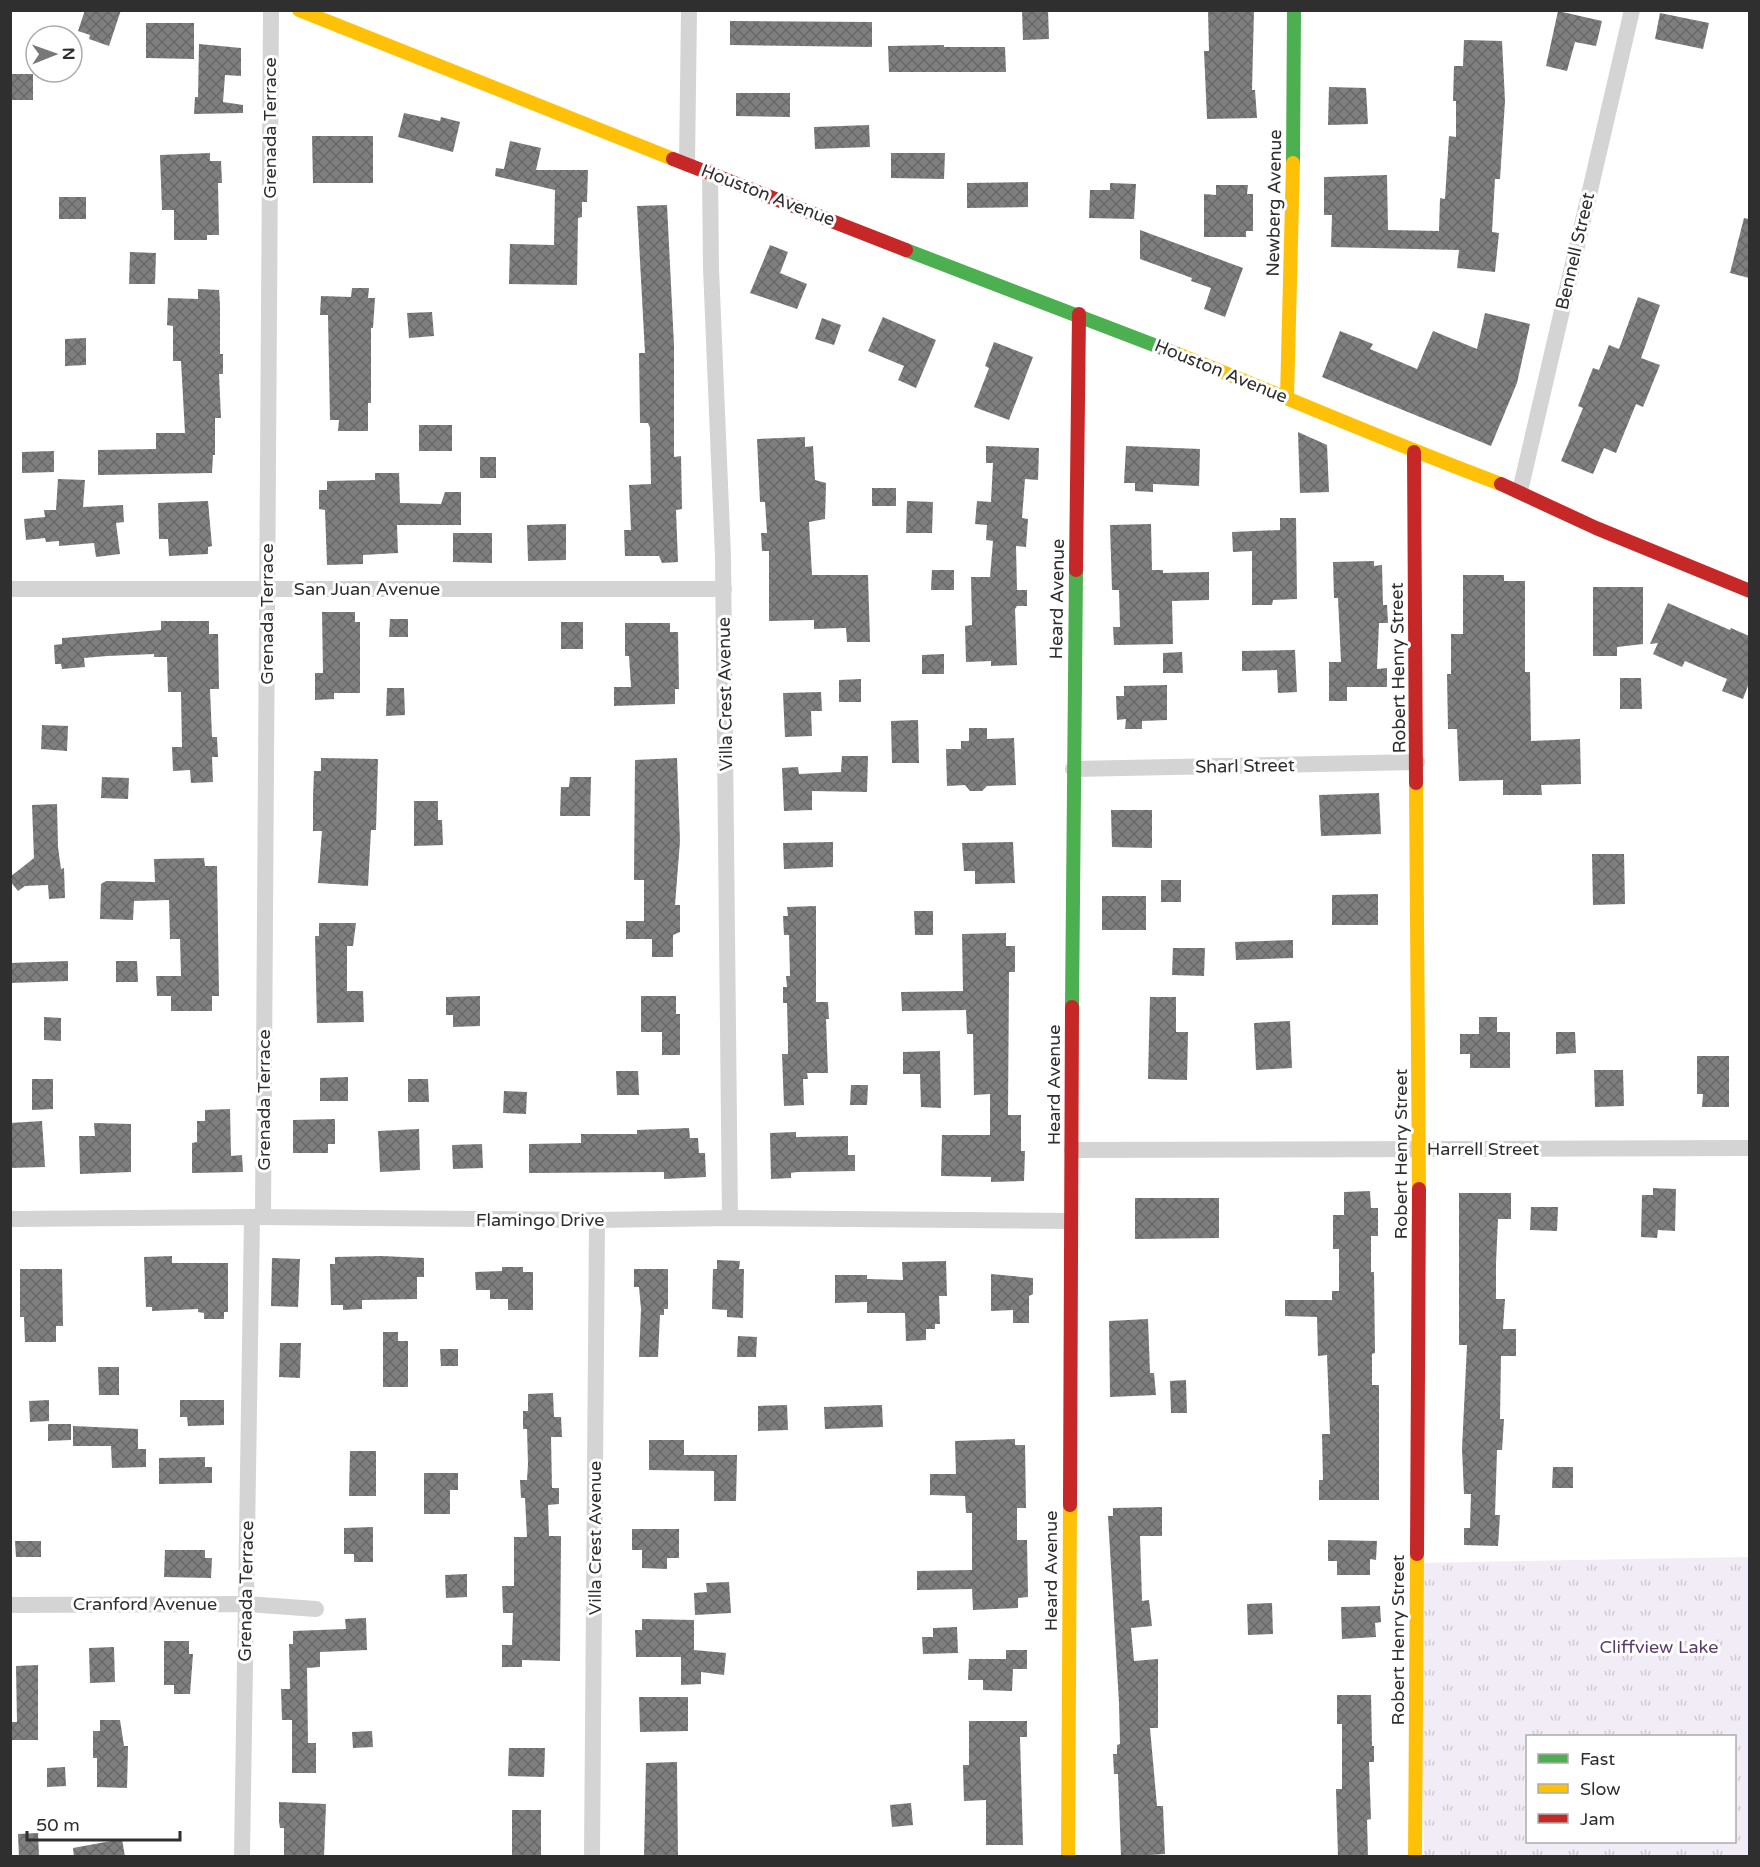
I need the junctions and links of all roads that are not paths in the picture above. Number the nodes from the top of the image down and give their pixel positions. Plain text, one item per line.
1 (271, 10) edge
2 (299, 10) edge
3 (689, 10) edge
4 (1294, 10) edge
5 (1632, 10) edge
6 (687, 164) junction
7 (710, 172) junction
8 (1079, 314) junction
9 (1287, 397) junction
10 (1414, 452) junction
11 (1520, 491) junction
12 (266, 589) junction
13 (724, 589) junction
14 (10, 590) edge
15 (1749, 591) edge
16 (1417, 762) junction
17 (1072, 769) junction
18 (1749, 1148) edge
19 (1072, 1150) junction
20 (1419, 1150) junction
21 (258, 1217) junction
22 (730, 1218) junction
23 (10, 1219) edge
24 (597, 1220) junction
25 (1070, 1221) junction
26 (246, 1604) junction
27 (10, 1605) edge
28 (316, 1610) dead end
29 (242, 1857) edge
30 (592, 1857) edge
31 (1068, 1857) edge
32 (1415, 1857) edge

1 - 12 street, Grenada Terrace
2 - 6 street, Houston Avenue
3 - 6 street, Houston Avenue
4 - 9 street, Newberg Avenue
5 - 11 street, Bennell Street
6 - 7 street, Houston Avenue
7 - 8 street, Houston Avenue
7 - 13 street, Villa Crest Avenue
8 - 9 street, Houston Avenue
8 - 17 street, Heard Avenue
9 - 10 street, Houston Avenue
10 - 11 street, Houston Avenue
10 - 16 street, Robert Henry Street
11 - 15 street, Houston Avenue
12 - 13 street, San Juan Avenue
12 - 14 street, San Juan Avenue
12 - 21 street, Grenada Terrace
13 - 22 street, Villa Crest Avenue
16 - 17 street, Sharl Street
16 - 20 street, Robert Henry Street
17 - 19 street, Heard Avenue
18 - 20 street, Harrell Street
19 - 20 street, Harrell Street
19 - 25 street, Heard Avenue
20 - 32 street, Robert Henry Street
21 - 23 street, Flamingo Drive
21 - 24 street, Flamingo Drive
21 - 26 street, Grenada Terrace
22 - 24 street, Flamingo Drive
22 - 25 street, Flamingo Drive
24 - 30 street, Villa Crest Avenue
25 - 31 street, Heard Avenue
26 - 27 street, Cranford Avenue
26 - 28 street, Cranford Avenue
26 - 29 street, Grenada Terrace

